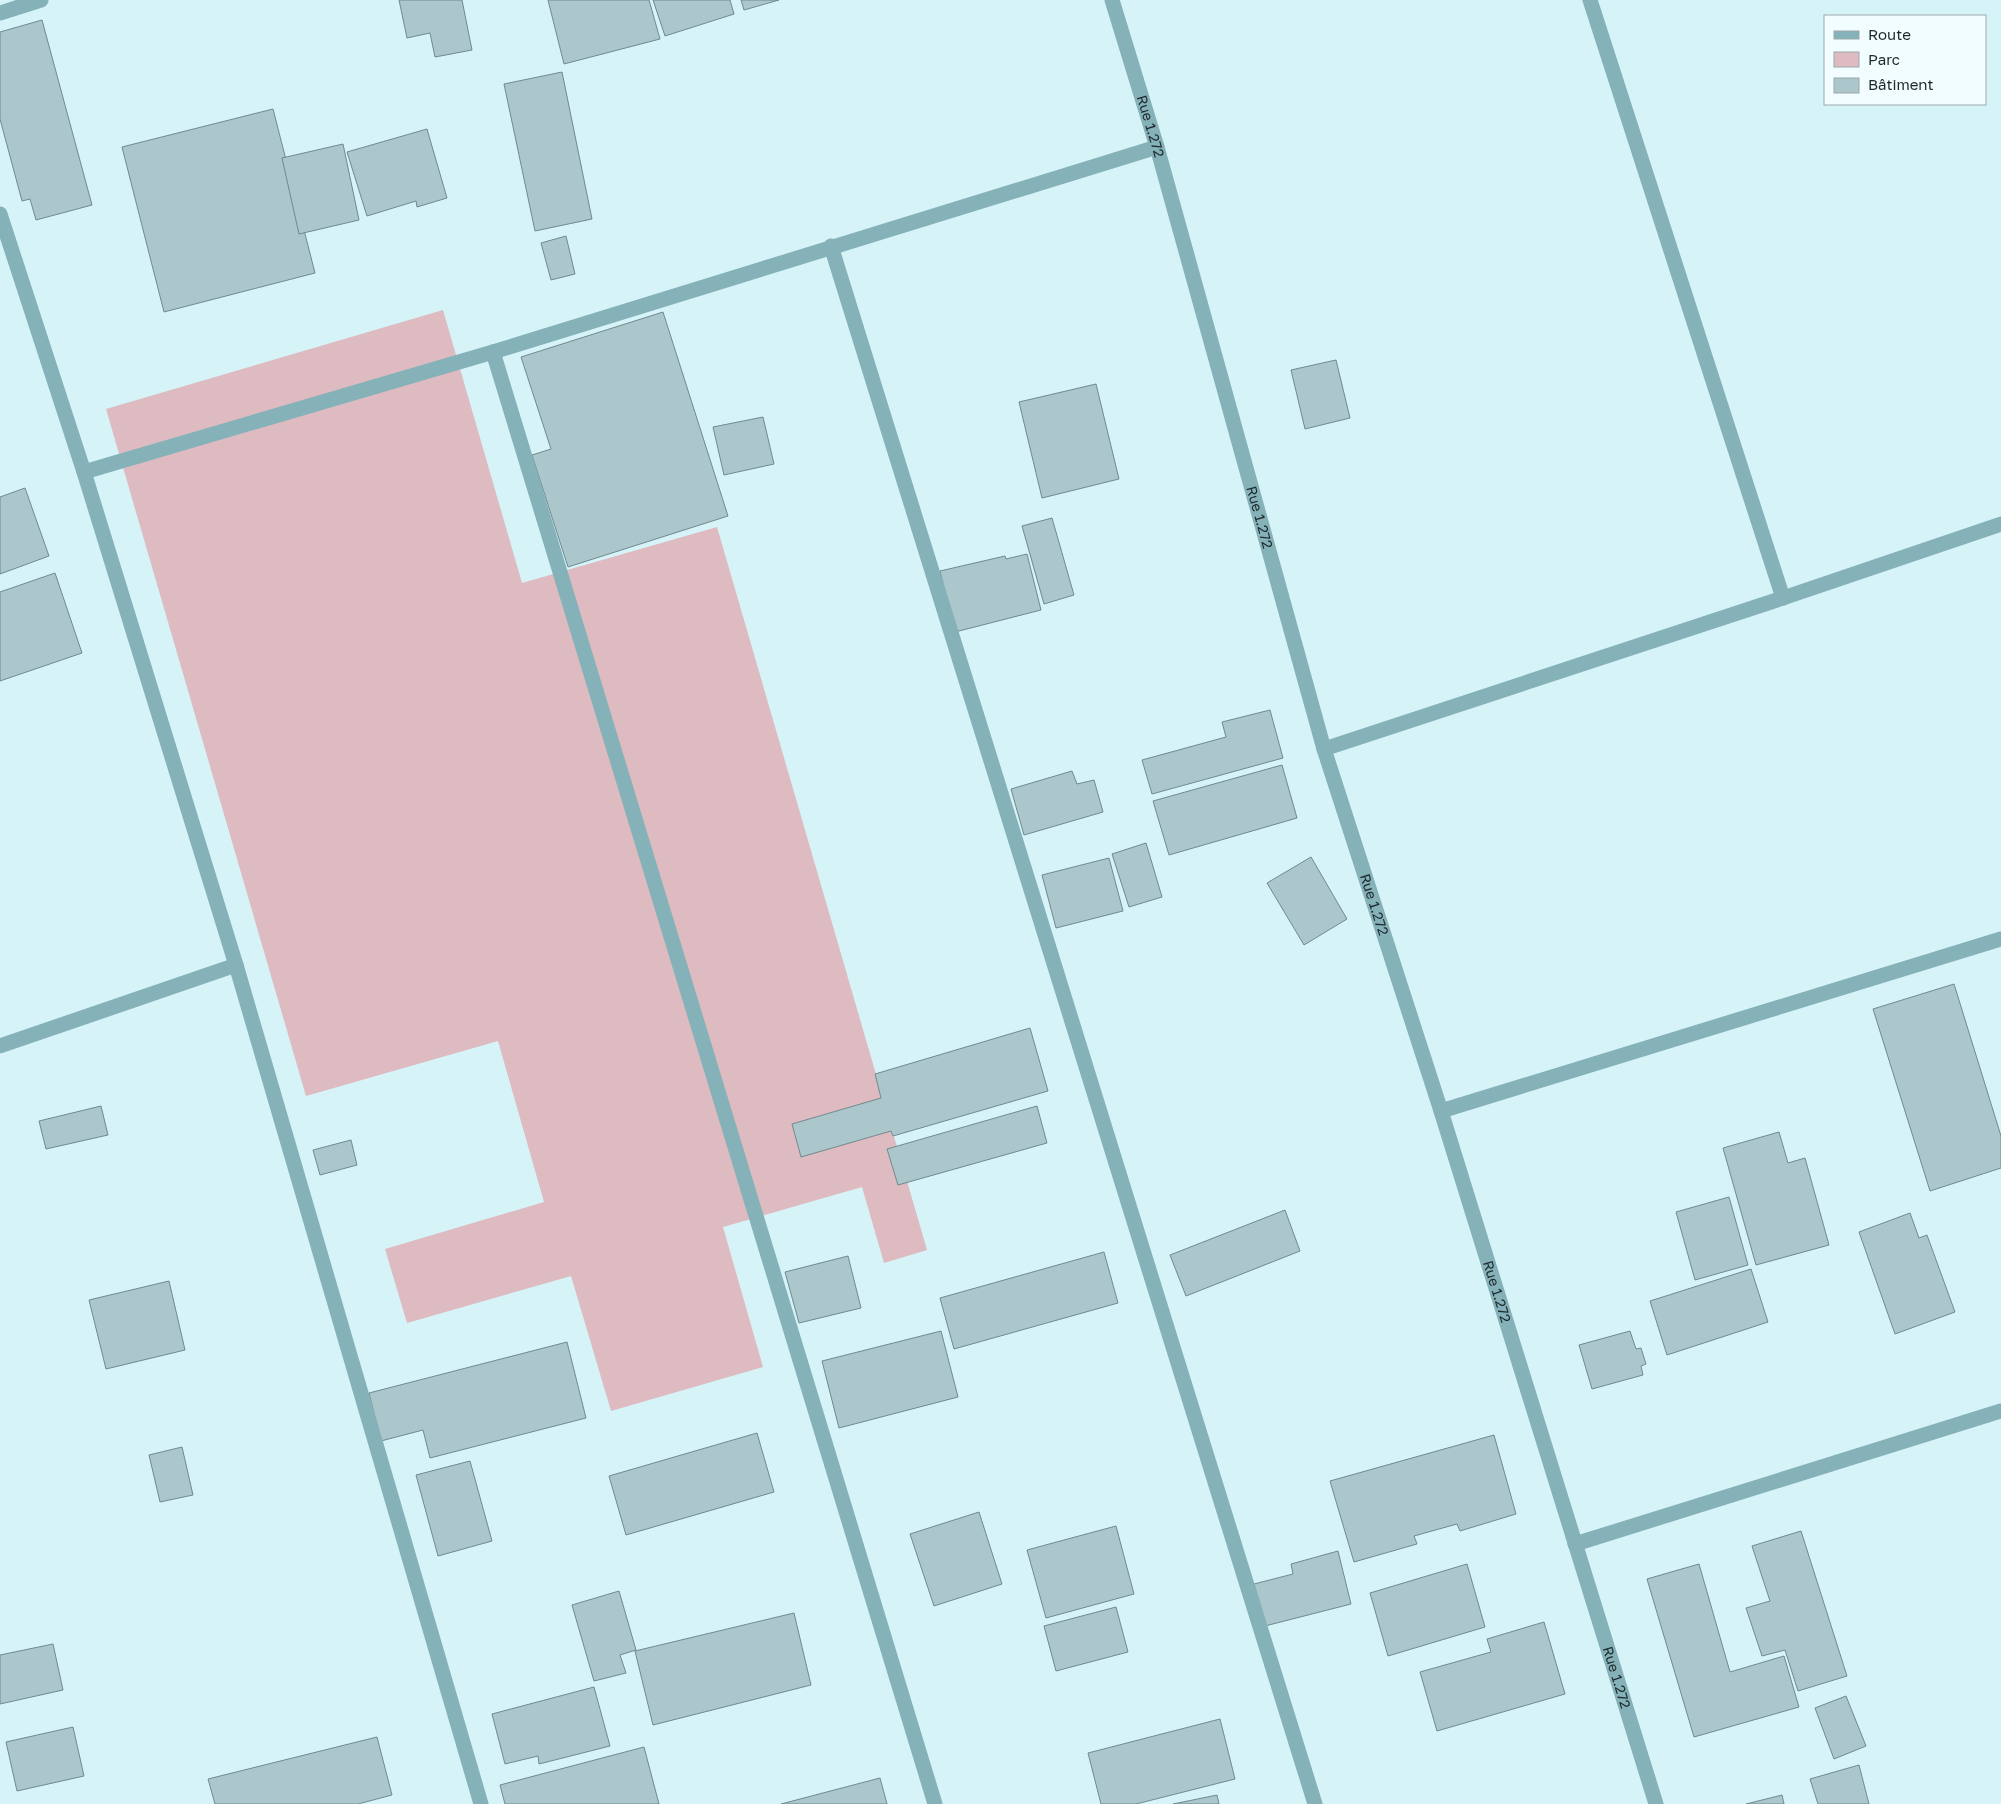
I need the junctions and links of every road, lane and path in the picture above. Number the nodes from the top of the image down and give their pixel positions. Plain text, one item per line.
1 (41, 0) edge
2 (1112, 0) edge
3 (1590, 0) edge
4 (0, 13) edge
5 (1157, 147) junction
6 (0, 214) edge
7 (831, 246) junction
8 (493, 352) junction
9 (84, 472) junction
10 (2001, 524) edge
11 (1783, 598) junction
12 (1324, 749) junction
13 (2001, 939) edge
14 (236, 966) junction
15 (0, 1046) edge
16 (1441, 1111) junction
17 (2001, 1411) edge
18 (1575, 1544) junction
19 (480, 1804) edge
20 (934, 1804) edge
21 (1315, 1804) edge
22 (1656, 1804) edge

1 - 4 street
2 - 5 street, Rue 1.272
3 - 11 street
5 - 7 street
5 - 12 street, Rue 1.272
6 - 9 street
7 - 8 street
7 - 21 street
8 - 9 street
8 - 20 street
9 - 14 street
10 - 11 street
11 - 12 street
12 - 16 street, Rue 1.272
13 - 16 street
14 - 15 street
14 - 19 street
16 - 18 street, Rue 1.272
17 - 18 street
18 - 22 street, Rue 1.272

